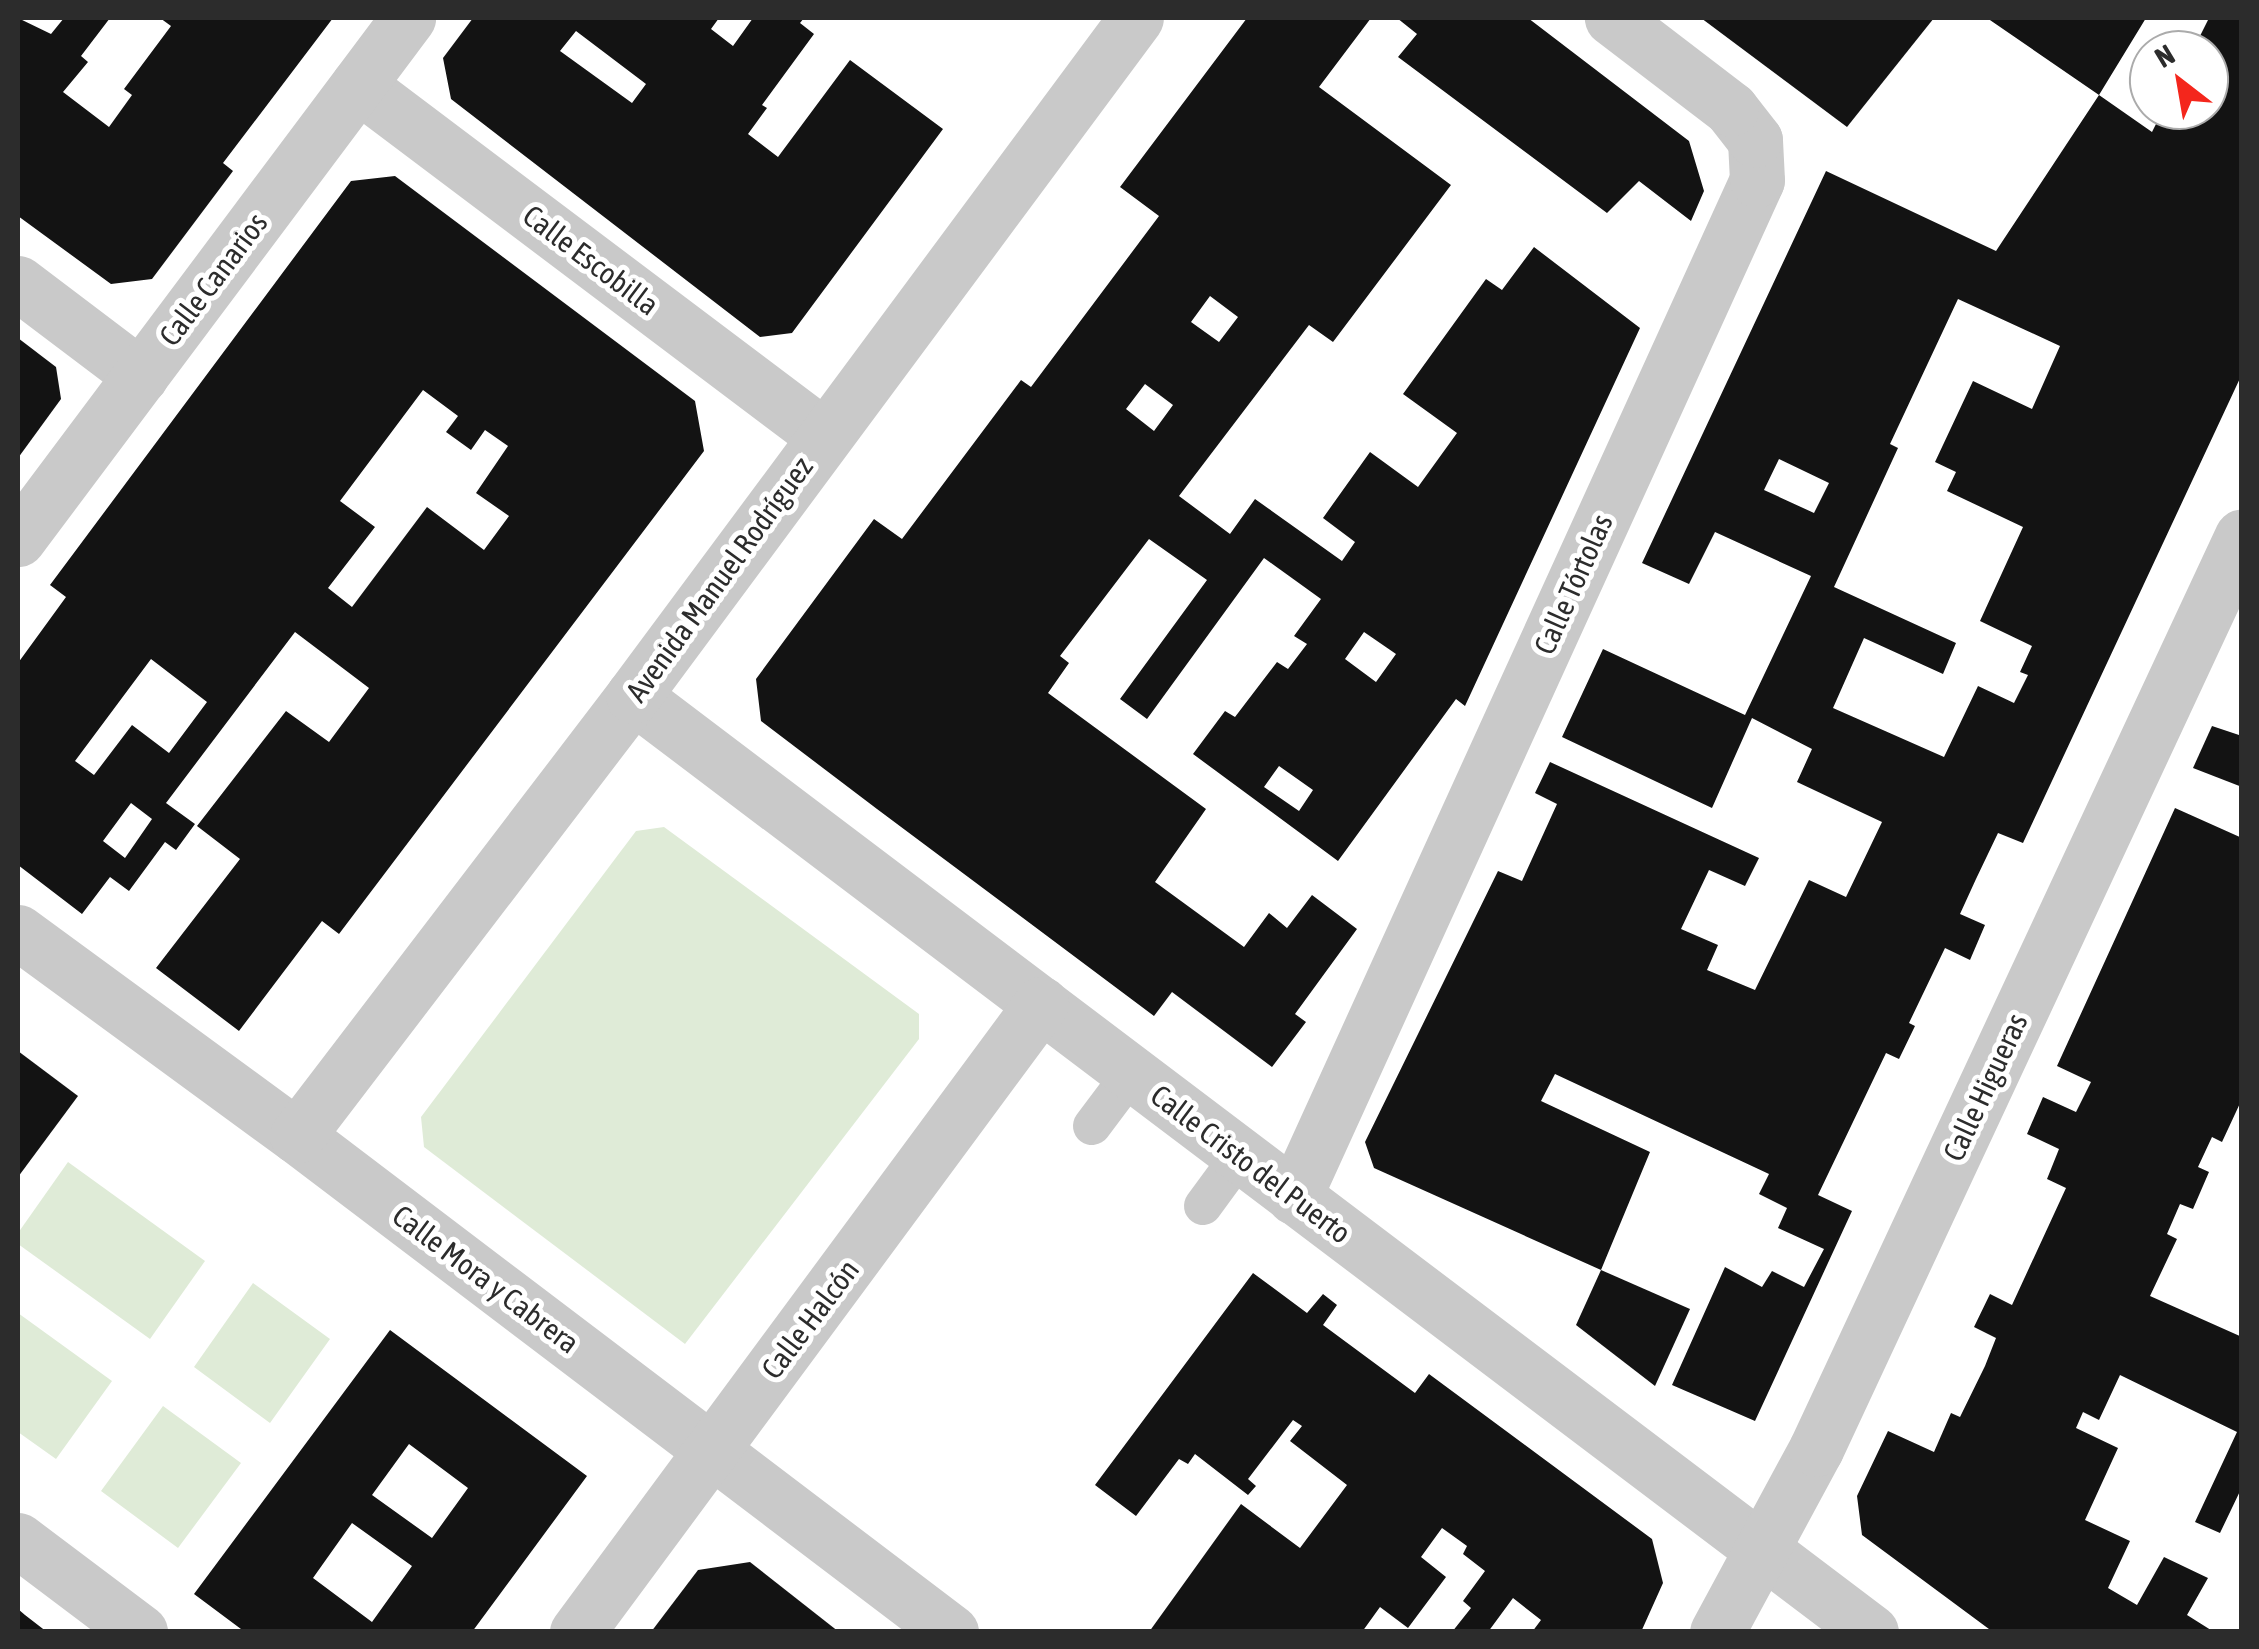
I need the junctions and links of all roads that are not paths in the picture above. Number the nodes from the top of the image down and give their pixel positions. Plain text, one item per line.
1 (408, 18) edge
2 (1136, 18) edge
3 (1612, 18) edge
4 (358, 85) junction
5 (18, 283) edge
6 (141, 376) junction
7 (824, 436) junction
8 (2242, 536) edge
9 (18, 539) edge
10 (632, 696) junction
11 (18, 932) edge
12 (1040, 1004) junction
13 (1131, 1074) junction
14 (1092, 1126) dead end
15 (297, 1136) junction
16 (1241, 1154) junction
17 (1294, 1197) junction
18 (1202, 1206) dead end
19 (713, 1449) junction
20 (18, 1540) edge
21 (1762, 1549) junction
22 (140, 1632) edge
23 (577, 1632) edge
24 (950, 1632) edge
25 (1717, 1632) edge
26 (1871, 1632) edge

1 - 4 street, Calle Canarios
2 - 7 street, Avenida Manuel Rodríguez
3 - 17 street, Calle Tórtolas
4 - 6 street, Calle Canarios
4 - 7 street, Calle Escobilla
5 - 6 street
6 - 9 street, Calle Canarios
7 - 10 street, Avenida Manuel Rodríguez
8 - 21 street, Calle Higueras
10 - 12 street, Calle Cristo del Puerto
10 - 15 street, Avenida Manuel Rodríguez
11 - 15 street, Calle Mora y Cabrera
12 - 13 street, Calle Cristo del Puerto
12 - 19 street, Calle Halcón
13 - 14 lane
13 - 16 street, Calle Cristo del Puerto
15 - 19 street, Calle Mora y Cabrera
16 - 17 street, Calle Cristo del Puerto
16 - 18 lane
17 - 21 street, Calle Cristo del Puerto
19 - 23 street, Calle Halcón
19 - 24 street, Calle Mora y Cabrera
20 - 22 street
21 - 25 street, Calle Higueras
21 - 26 street, Calle Cristo del Puerto

